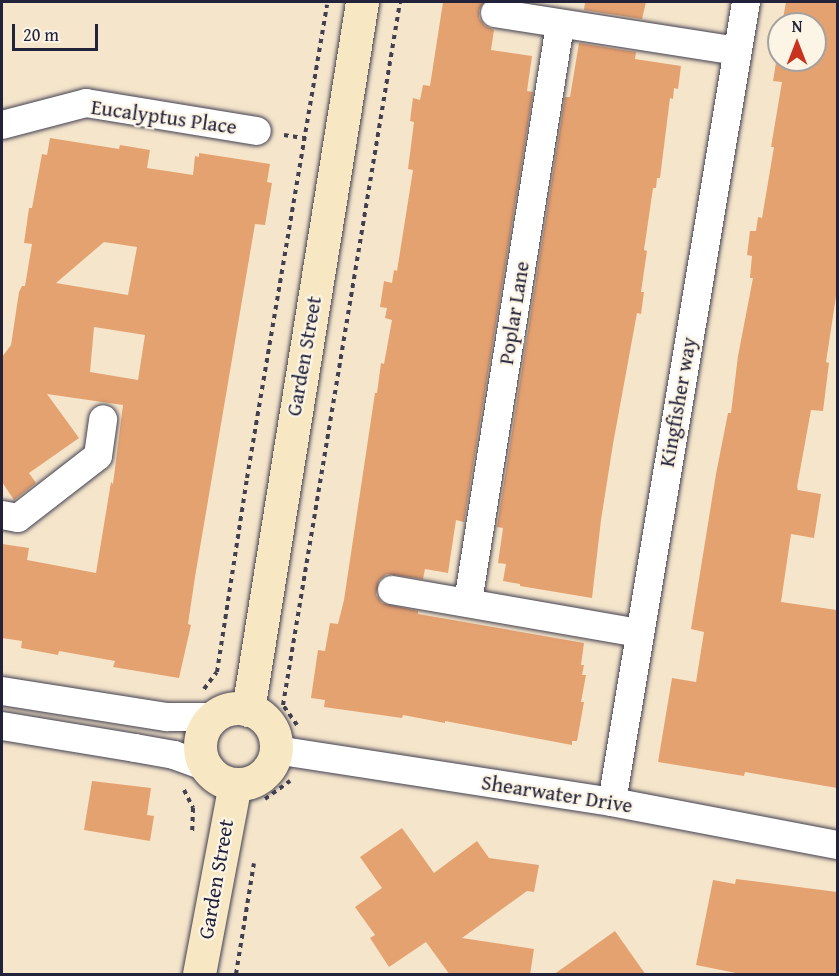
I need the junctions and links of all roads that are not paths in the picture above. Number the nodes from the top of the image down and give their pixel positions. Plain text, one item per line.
1 (362, 2) edge
2 (746, 2) edge
3 (495, 13) dead end
4 (560, 25) junction
5 (737, 51) junction
6 (2, 125) edge
7 (256, 131) dead end
8 (103, 419) dead end
9 (2, 515) edge
10 (392, 590) dead end
11 (468, 602) junction
12 (639, 633) junction
13 (2, 691) edge
14 (208, 704) junction
15 (248, 710) junction
16 (2, 726) edge
17 (276, 750) junction
18 (206, 765) junction
19 (235, 784) junction
20 (612, 802) junction
21 (837, 845) edge
22 (199, 975) edge

1 - 15 street, Garden Street
2 - 5 street, Kingfisher way
3 - 4 street
4 - 5 street
4 - 11 street, Poplar Lane
5 - 12 street, Kingfisher way
6 - 7 street, Eucalyptus Place
8 - 9 street
10 - 11 street
11 - 12 street
12 - 20 street, Kingfisher way
13 - 14 street
14 - 15 street
14 - 18 street
15 - 17 street
16 - 18 street
17 - 19 street
17 - 20 street, Shearwater Drive
18 - 19 street
19 - 22 street, Garden Street
20 - 21 street, Shearwater Drive

